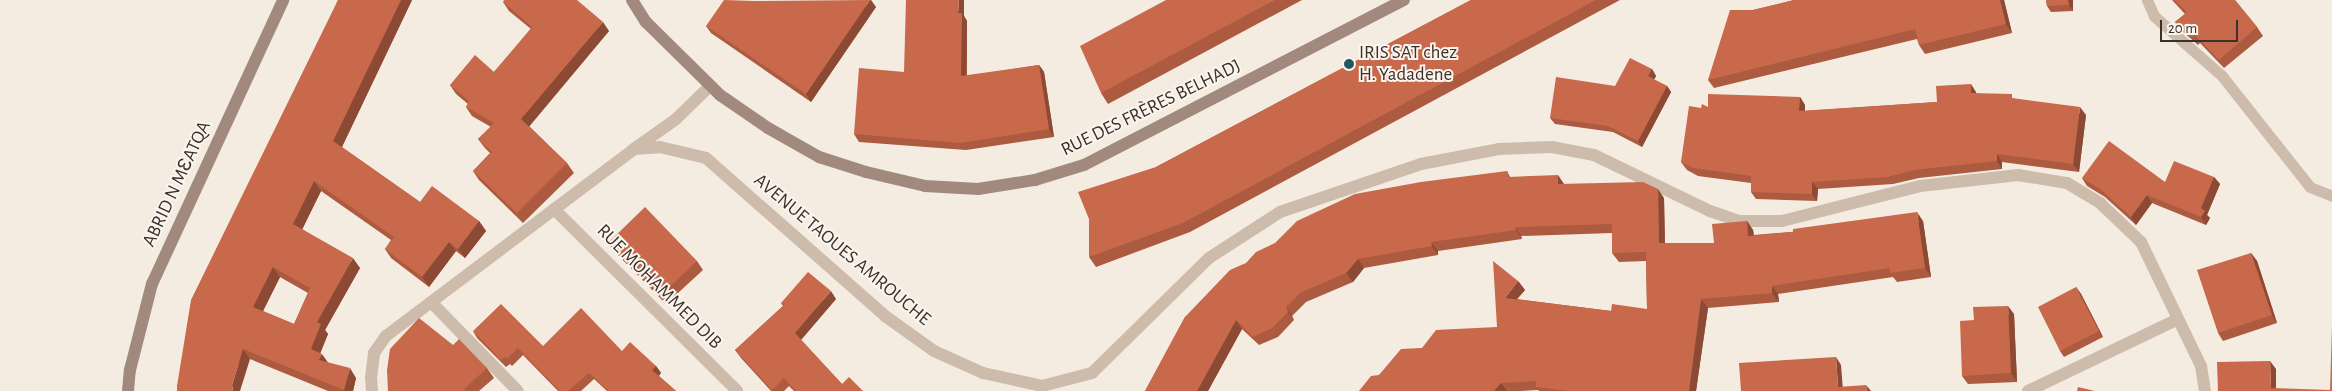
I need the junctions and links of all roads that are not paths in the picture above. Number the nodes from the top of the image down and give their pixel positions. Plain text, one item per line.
1 (283, 0) edge
2 (632, 0) edge
3 (1404, 0) edge
4 (2148, 0) edge
5 (710, 86) junction
6 (634, 149) junction
7 (2332, 196) edge
8 (554, 209) junction
9 (431, 302) junction
10 (2178, 319) junction
11 (128, 391) edge
12 (372, 391) edge
13 (518, 391) edge
14 (737, 391) edge
15 (2028, 391) edge
16 (2204, 391) edge

1 - 11 main road, ABRID N MƐATQA
2 - 5 main road, RUE DES FRÈRES BELHADJ
3 - 5 main road, RUE DES FRÈRES BELHADJ
4 - 7 lane
5 - 6 street
6 - 8 street
6 - 10 street, AVENUE TAOUES AMROUCHE
8 - 9 street
8 - 14 street, RUE MOHAMMED DIB
9 - 12 street
9 - 13 street
10 - 15 street
10 - 16 street, AVENUE TAOUES AMROUCHE

